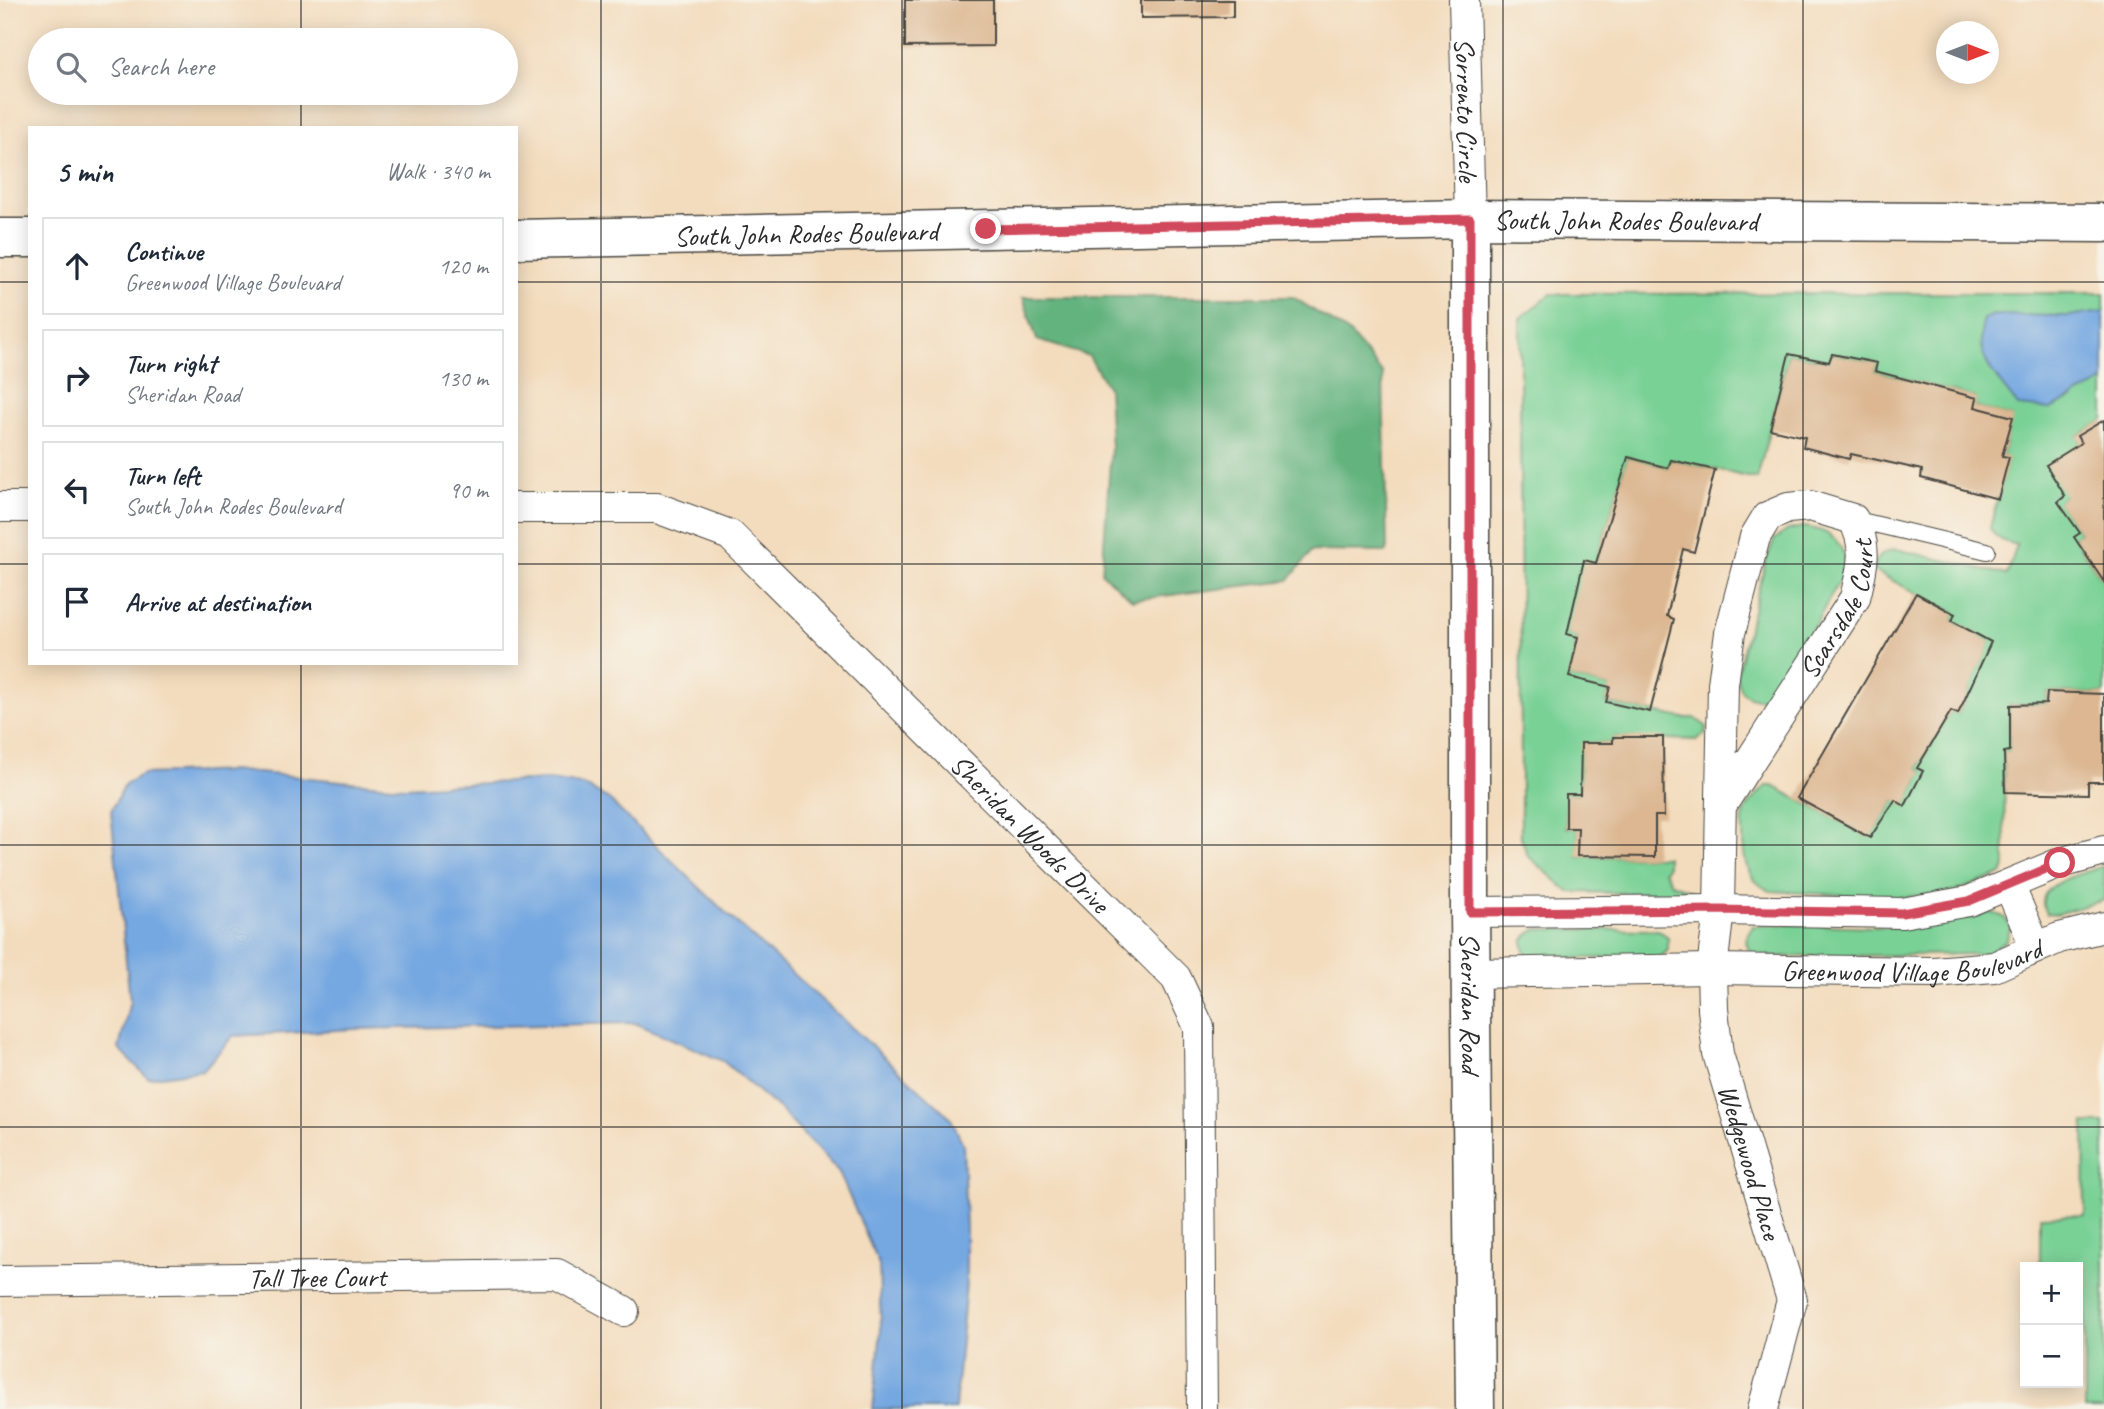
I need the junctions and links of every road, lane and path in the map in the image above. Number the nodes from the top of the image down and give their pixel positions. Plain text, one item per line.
1 (1464, 0) edge
2 (1470, 219) junction
3 (2104, 223) edge
4 (0, 238) edge
5 (28, 238) edge
6 (518, 239) edge
7 (0, 507) edge
8 (28, 507) edge
9 (518, 508) edge
10 (1853, 519) junction
11 (1987, 551) dead end
12 (1721, 806) junction
13 (2104, 851) edge
14 (2009, 885) junction
15 (1719, 910) junction
16 (1470, 912) junction
17 (2104, 927) edge
18 (2036, 948) junction
19 (1712, 969) junction
20 (1470, 973) junction
21 (0, 1281) edge
22 (624, 1311) dead end
23 (1202, 1409) edge
24 (1475, 1409) edge
25 (1763, 1409) edge

1 - 2 street, Sorrento Circle
2 - 3 main road, South John Rodes Boulevard
2 - 6 main road, South John Rodes Boulevard
2 - 16 main road, Sheridan Road
4 - 5 main road
7 - 8 street
9 - 23 street, Sheridan Woods Drive
10 - 11 lane
10 - 12 street, Scarsdale Court
10 - 12 street, Scarsdale Court
12 - 15 street, Scarsdale Court
13 - 14 street, Greenwood Village Boulevard
14 - 15 street, Greenwood Village Boulevard
14 - 18 street
15 - 16 street, Greenwood Village Boulevard
15 - 19 street, Wedgewood Place
16 - 20 main road, Sheridan Road
17 - 18 street, Greenwood Village Boulevard
18 - 19 street, Greenwood Village Boulevard
19 - 20 street, Greenwood Village Boulevard
19 - 25 street, Wedgewood Place
20 - 24 main road, Sheridan Road
21 - 22 street, Tall Tree Court

